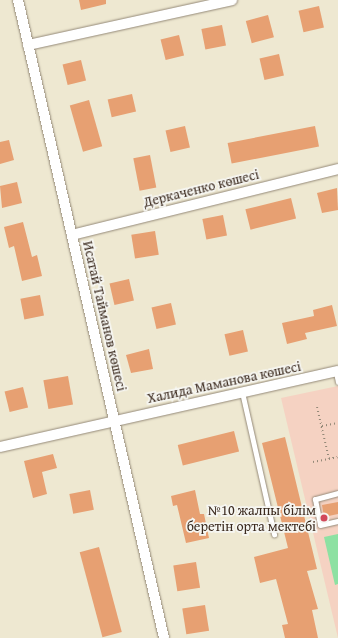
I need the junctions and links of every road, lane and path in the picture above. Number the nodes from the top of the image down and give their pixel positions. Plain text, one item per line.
1 (18, 0) edge
2 (232, 0) edge
3 (28, 45) junction
4 (338, 168) edge
5 (72, 235) junction
6 (337, 371) edge
7 (338, 382) edge
8 (242, 392) junction
9 (317, 407) dead end
10 (114, 421) junction
11 (338, 423) edge
12 (321, 426) junction
13 (0, 447) edge
14 (338, 457) edge
15 (329, 459) junction
16 (313, 462) dead end
17 (338, 493) edge
18 (338, 521) edge
19 (274, 534) dead end
20 (164, 638) edge

1 - 3 street, Исатай Тайманов көшесі
2 - 3 street
3 - 5 street, Исатай Тайманов көшесі
4 - 5 street, Деркаченко көшесі
5 - 10 street, Исатай Тайманов көшесі
6 - 7 lane
6 - 8 street, Халида Маманова көшесі
8 - 10 street, Халида Маманова көшесі
8 - 19 lane
9 - 12 path
10 - 13 street, Халида Маманова көшесі
10 - 20 street, Исатай Тайманов көшесі
11 - 12 path
12 - 15 path
14 - 15 path
15 - 16 path
17 - 18 lane

